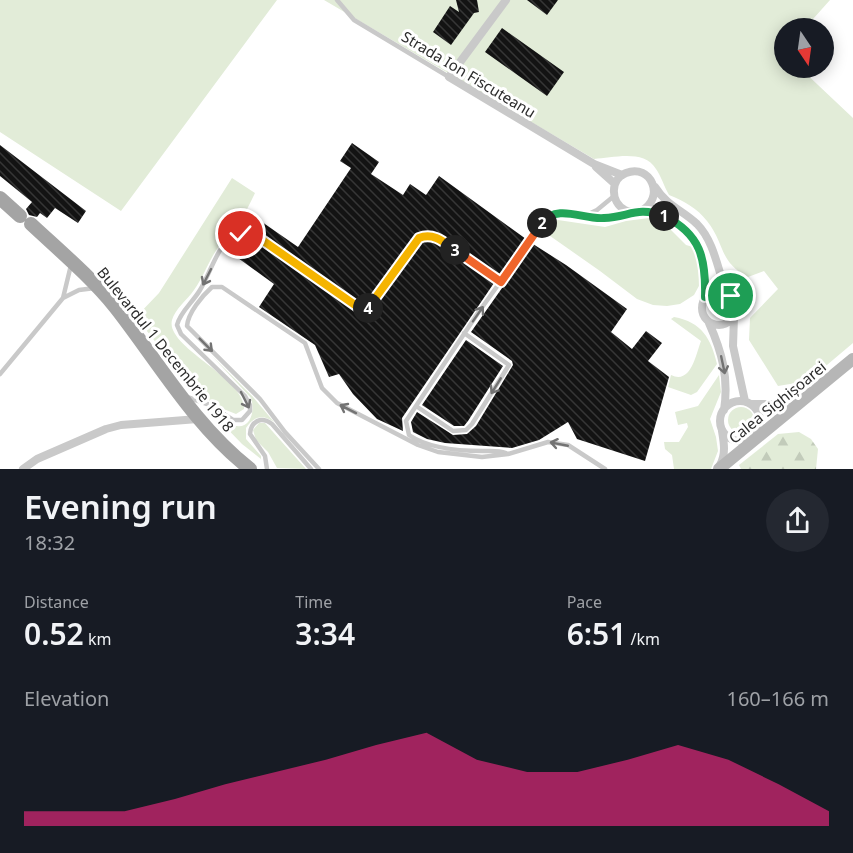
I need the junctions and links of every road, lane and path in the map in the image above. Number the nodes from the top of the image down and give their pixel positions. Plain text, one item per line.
1 (337, 0) edge
2 (506, 0) edge
3 (449, 77) junction
4 (594, 164) junction
5 (622, 175) junction
6 (615, 184) junction
7 (653, 184) junction
8 (614, 196) junction
9 (0, 198) edge
10 (642, 211) junction
11 (630, 212) junction
12 (584, 216) junction
13 (72, 262) junction
14 (501, 282) junction
15 (98, 287) junction
16 (726, 292) junction
17 (705, 297) junction
18 (63, 298) junction
19 (734, 317) junction
20 (709, 323) junction
21 (464, 333) junction
22 (853, 359) edge
23 (0, 374) edge
24 (179, 394) junction
25 (748, 403) junction
26 (798, 404) junction
27 (416, 406) junction
28 (724, 410) junction
29 (198, 419) junction
30 (722, 430) junction
31 (753, 439) junction
32 (508, 454) junction
33 (23, 469) edge
34 (250, 469) edge
35 (267, 469) edge
36 (311, 469) edge
37 (319, 469) edge
38 (603, 469) edge
39 (718, 469) edge

1 - 3 lane, Strada Ion Fiscuteanu
2 - 3 street
3 - 4 street, Strada Ion Fiscuteanu
4 - 5 street, Strada Ion Fiscuteanu
4 - 6 street, Strada Ion Fiscuteanu
5 - 6 street
5 - 7 street
6 - 8 street
7 - 10 street
7 - 16 street
8 - 11 street
8 - 12 lane
9 - 13 main road, Bulevardul 1 Decembrie 1918
10 - 11 street
10 - 17 street
11 - 12 lane
12 - 14 lane
13 - 15 main road, Bulevardul 1 Decembrie 1918
13 - 18 lane
21 -> 14 lane
14 -> 24 lane
15 - 18 lane
15 - 24 main road, Bulevardul 1 Decembrie 1918
16 - 17 street
16 - 19 street
17 - 20 street
18 - 23 lane
19 - 20 street
19 - 25 street
20 -> 28 street
21 - 27 lane
21 -> 27 lane
22 - 26 main road, Calea Sighișoarei
24 - 29 main road, Bulevardul 1 Decembrie 1918
25 - 26 street
25 - 28 street
25 - 31 street
26 - 31 main road, Calea Sighișoarei
27 - 32 lane
28 - 30 street
29 - 33 street
29 - 34 main road, Bulevardul 1 Decembrie 1918
30 - 31 street
30 - 39 street
31 - 39 main road, Calea Sighișoarei
32 -> 37 lane
38 -> 32 lane
35 - 36 lane

